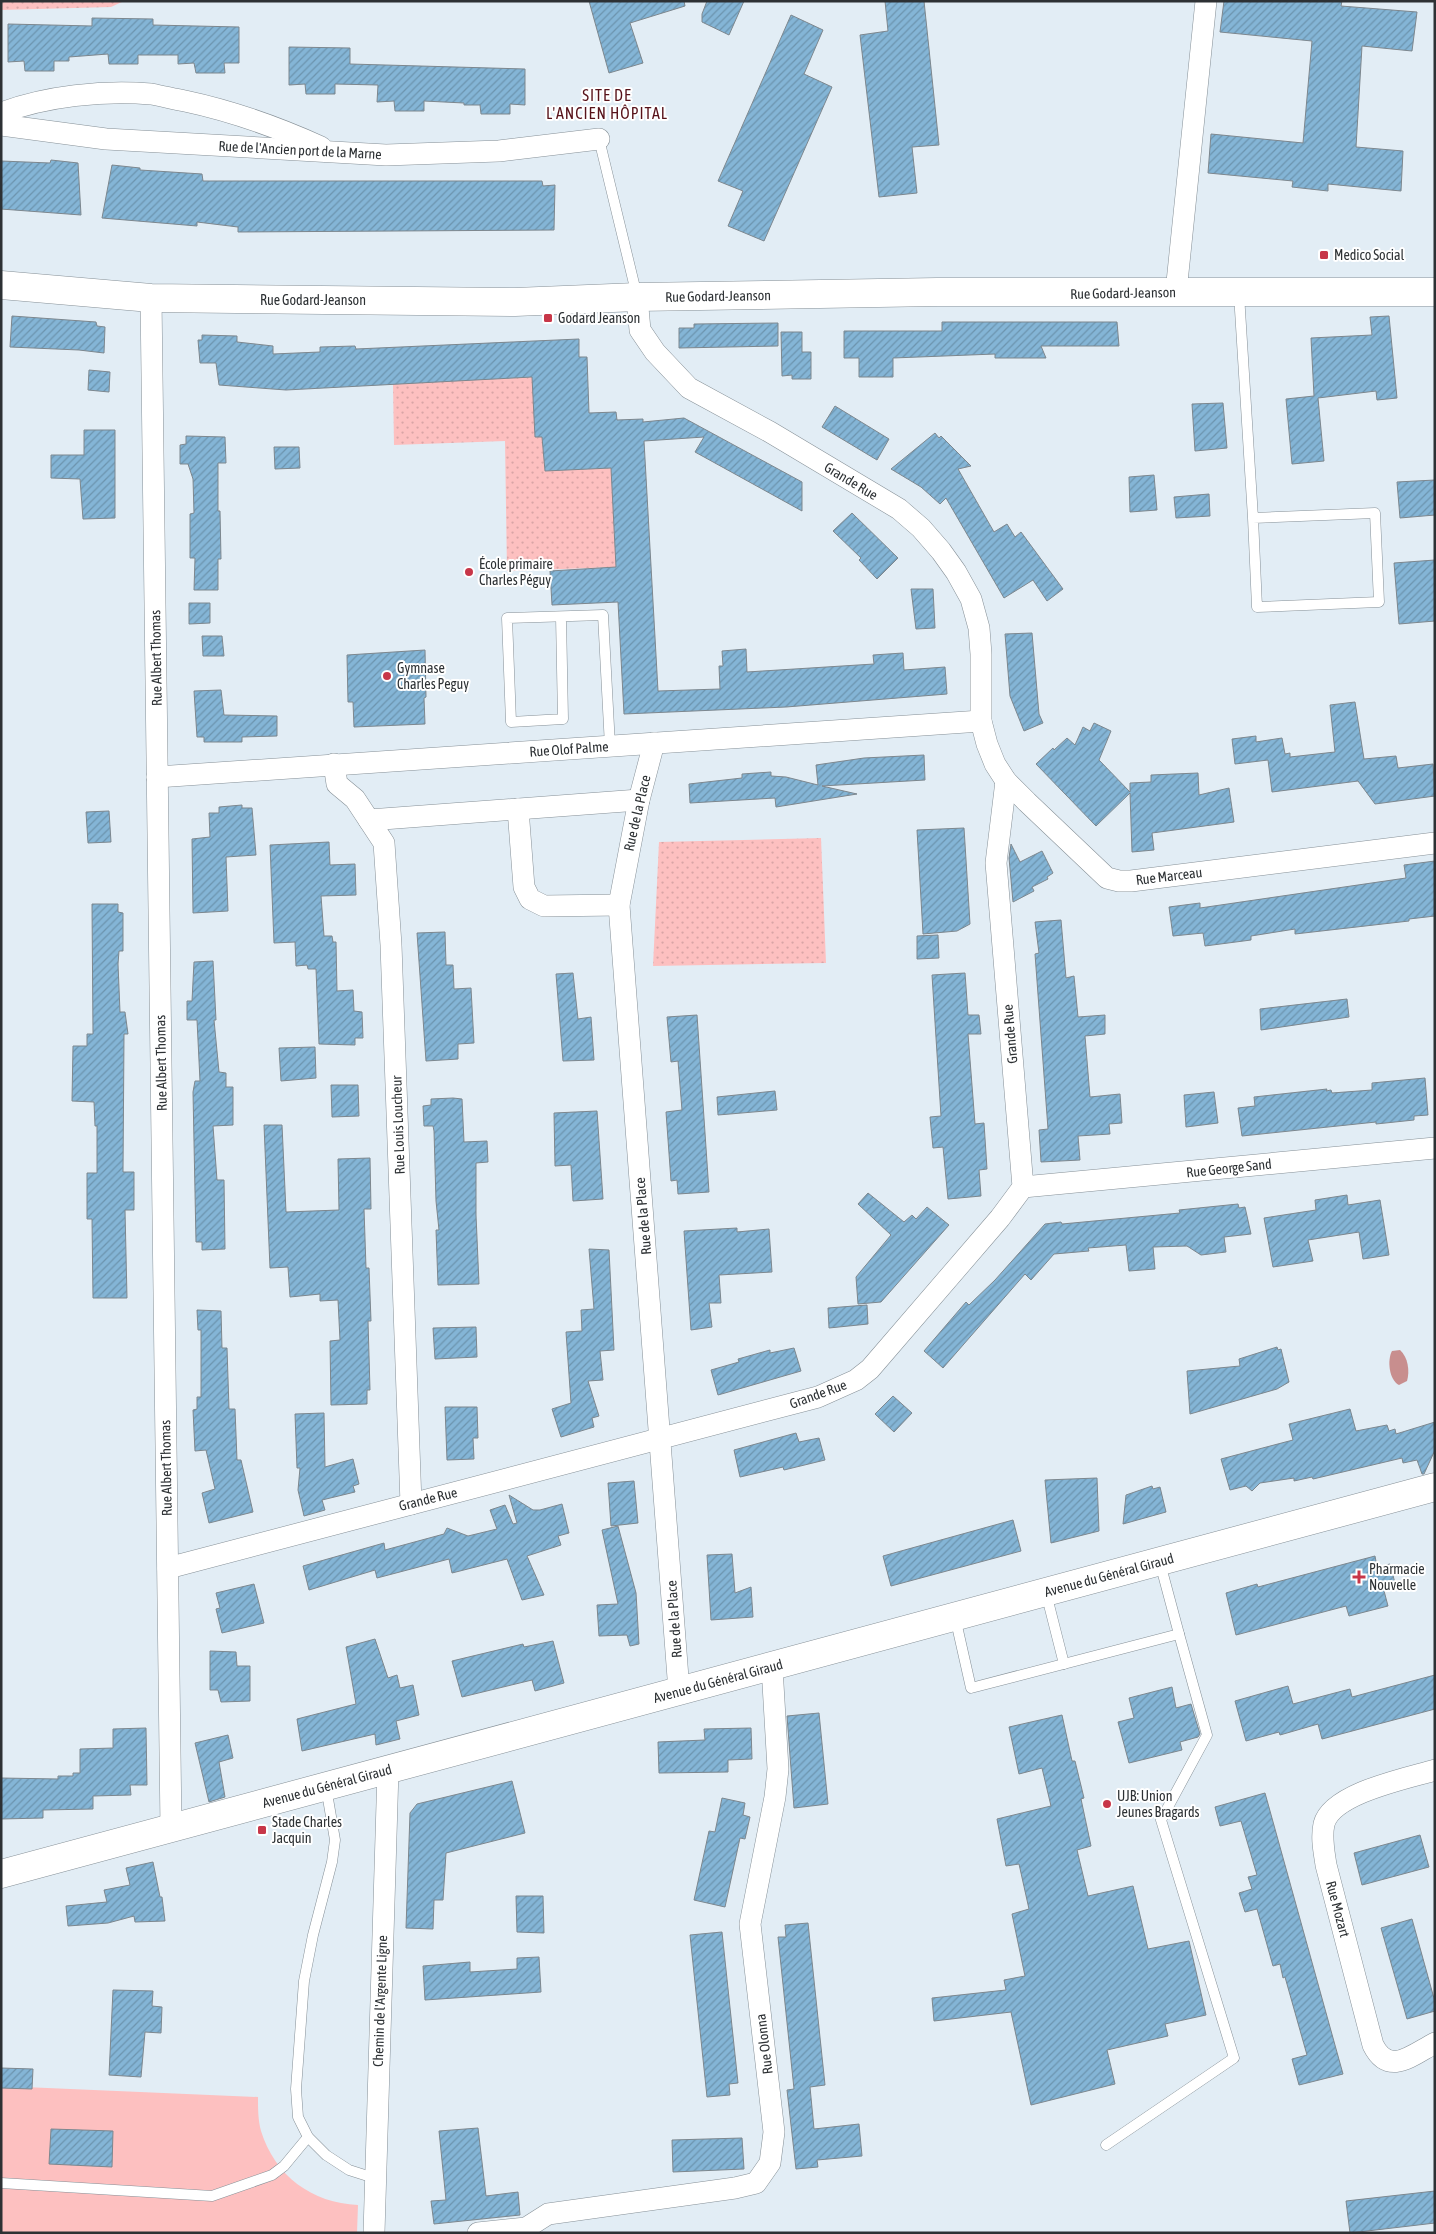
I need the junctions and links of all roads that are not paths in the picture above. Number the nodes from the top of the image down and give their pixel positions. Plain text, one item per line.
1 (1206, 1) edge
2 (1, 113) edge
3 (1, 125) edge
4 (599, 139) joint
5 (333, 152) junction
6 (1, 285) edge
7 (1176, 292) junction
8 (1239, 292) junction
9 (1435, 292) edge
10 (637, 297) junction
11 (151, 298) junction
12 (1253, 518) junction
13 (561, 617) junction
14 (981, 721) junction
15 (654, 743) junction
16 (610, 746) junction
17 (334, 764) junction
18 (157, 776) junction
19 (1006, 781) junction
20 (639, 800) junction
21 (518, 809) junction
22 (369, 820) junction
23 (1435, 843) edge
24 (619, 905) junction
25 (1435, 1148) edge
26 (1023, 1188) junction
27 (661, 1439) junction
28 (1435, 1487) edge
29 (411, 1504) junction
30 (1160, 1562) junction
31 (168, 1568) junction
32 (1046, 1592) junction
33 (955, 1616) junction
34 (1179, 1634) junction
35 (1064, 1664) junction
36 (772, 1667) junction
37 (679, 1691) junction
38 (388, 1770) junction
39 (1435, 1770) edge
40 (326, 1786) junction
41 (171, 1828) junction
42 (1, 1874) edge
43 (1435, 2043) edge
44 (308, 2137) junction
45 (1106, 2145) dead end
46 (374, 2178) junction
47 (1, 2183) edge
48 (526, 2230) edge
49 (374, 2233) edge
50 (478, 2233) edge

1 - 7 street
2 - 5 street
3 - 5 street, Rue de l'Ancien port de la Marne
4 - 5 street, Rue de l'Ancien port de la Marne
4 - 10 lane
6 - 11 main road, Rue Godard-Jeanson
7 - 8 main road, Rue Godard-Jeanson
7 - 10 main road, Rue Godard-Jeanson
8 - 9 main road, Rue Godard-Jeanson
8 - 12 lane
10 - 11 main road, Rue Godard-Jeanson
10 - 14 street, Grande Rue
11 - 18 street, Rue Albert Thomas
12 - 12 lane
13 - 13 lane
13 - 16 lane
14 - 15 street, Rue Olof Palme
14 - 19 street, Rue Marceau
15 - 16 street, Rue Olof Palme
15 - 20 street, Rue de la Place
16 - 17 street, Rue Olof Palme
17 - 18 street, Rue Olof Palme
17 - 22 street, Rue Louis Loucheur
18 - 31 street, Rue Albert Thomas
19 - 23 street, Rue Marceau
19 - 26 street, Grande Rue
20 - 21 street
20 - 24 street, Rue de la Place
21 - 22 street
21 - 24 street
22 - 29 street, Rue Louis Loucheur
24 - 27 street, Rue de la Place
25 - 26 street, Rue George Sand
26 - 27 street, Grande Rue
27 - 29 street, Grande Rue
27 - 37 street, Rue de la Place
28 - 30 main road, Avenue du Général Giraud
29 - 31 street, Grande Rue
30 - 32 main road, Avenue du Général Giraud
30 - 34 lane
31 - 41 street, Rue Albert Thomas
32 - 33 main road, Avenue du Général Giraud
32 - 35 lane
33 - 35 lane
33 - 36 main road, Avenue du Général Giraud
34 - 35 lane
34 - 45 lane
36 - 37 main road, Avenue du Général Giraud
36 - 48 street, Rue Olonna
37 - 38 main road, Avenue du Général Giraud
38 - 40 main road, Avenue du Général Giraud
38 - 46 street, Chemin de l'Argente Ligne
39 - 43 street, Rue Mozart
40 - 41 main road, Avenue du Général Giraud
40 - 44 lane
41 - 42 main road, Avenue du Général Giraud
44 - 46 lane
44 - 47 lane
46 - 49 street, Chemin de l'Argente Ligne
48 - 50 street, Rue Olonna

